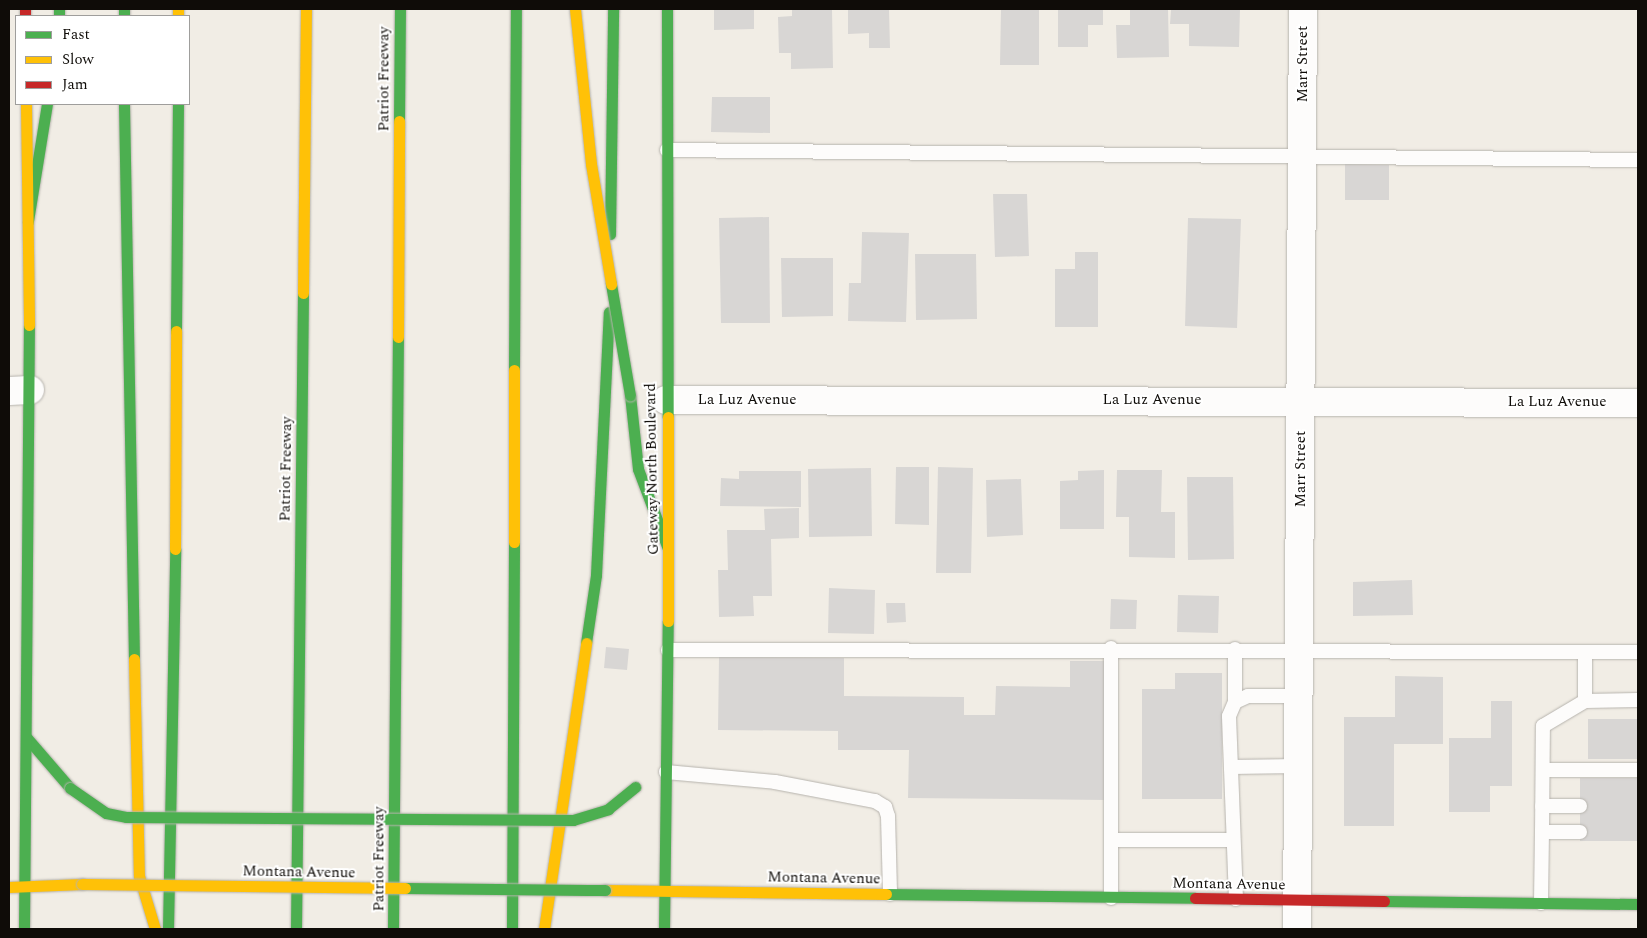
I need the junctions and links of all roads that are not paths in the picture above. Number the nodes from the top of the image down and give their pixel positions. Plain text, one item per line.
1 (306, 9) edge
2 (400, 9) edge
3 (516, 9) edge
4 (575, 9) edge
5 (613, 9) edge
6 (667, 9) edge
7 (1303, 9) edge
8 (26, 105) edge
9 (47, 105) edge
10 (124, 105) edge
11 (178, 105) edge
12 (9, 142) edge
13 (26, 142) junction
14 (667, 150) junction
15 (1302, 156) junction
16 (1638, 160) edge
17 (28, 221) junction
18 (19, 391) edge
19 (666, 400) junction
20 (1302, 401) junction
21 (1638, 403) edge
22 (668, 549) junction
23 (9, 645) edge
24 (28, 645) junction
25 (1111, 648) junction
26 (1234, 649) junction
27 (1300, 649) junction
28 (668, 650) junction
29 (1585, 652) junction
30 (1638, 652) edge
31 (1299, 696) junction
32 (1638, 700) edge
33 (1585, 701) junction
34 (1235, 702) junction
35 (27, 738) junction
36 (1231, 766) junction
37 (1298, 766) junction
38 (1542, 770) junction
39 (1638, 770) edge
40 (660, 771) junction
41 (639, 784) dead end
42 (1542, 806) junction
43 (1580, 806) dead end
44 (1542, 832) junction
45 (1580, 832) dead end
46 (1111, 840) junction
47 (1233, 840) junction
48 (9, 886) edge
49 (24, 886) junction
50 (664, 891) junction
51 (890, 894) junction
52 (1111, 898) junction
53 (1236, 899) junction
54 (1297, 901) junction
55 (1541, 903) junction
56 (1638, 904) edge
57 (24, 929) edge
58 (155, 929) edge
59 (168, 929) edge
60 (296, 929) edge
61 (393, 929) edge
62 (512, 929) edge
63 (544, 929) edge
64 (664, 929) edge
65 (1297, 929) edge

1 - 60 main road, Patriot Freeway
2 - 61 main road, Patriot Freeway
3 - 62 main road
4 - 22 main road, bridge
5 - 63 main road
6 - 14 main road, Gateway North Boulevard
7 - 15 street, Marr Street
8 - 13 main road
9 - 17 main road
10 - 58 main road
11 - 59 main road
12 - 13 lane
13 - 17 main road
14 - 15 lane
14 - 19 main road, Gateway North Boulevard
15 - 16 lane
15 - 20 street, Marr Street
17 - 18 main road
18 - 24 main road
19 - 20 street, La Luz Avenue
19 - 22 main road, Gateway North Boulevard
20 - 21 street, La Luz Avenue
20 - 27 street, Marr Street
22 - 28 main road, Gateway North Boulevard
23 - 24 lane
24 - 35 main road
25 - 26 lane
25 - 28 lane
25 - 46 lane
26 - 27 lane
26 - 34 lane
27 - 29 lane
27 - 31 street, Marr Street
28 - 40 main road, Gateway North Boulevard
29 - 30 lane
29 - 33 lane
31 - 34 lane
31 - 37 street, Marr Street
32 - 33 lane
33 - 38 lane
34 - 36 lane
35 - 41 main road, bridge
35 - 49 main road
36 - 37 lane
36 - 47 lane
37 - 54 street, Marr Street
38 - 39 lane
38 - 42 lane
40 - 50 main road
40 - 51 lane
42 - 43 lane
42 - 44 lane
44 - 45 lane
44 - 55 lane
46 - 47 lane
46 - 52 lane
47 - 53 lane
48 - 49 main road, Montana Avenue
49 - 50 main road, Montana Avenue, bridge
49 - 57 main road
50 - 51 main road, Montana Avenue
50 - 64 main road
51 - 52 main road, Montana Avenue
52 - 53 main road, Montana Avenue
53 - 54 main road, Montana Avenue
54 - 55 main road, Montana Avenue
54 - 65 street, Marr Street
55 - 56 main road, Montana Avenue

